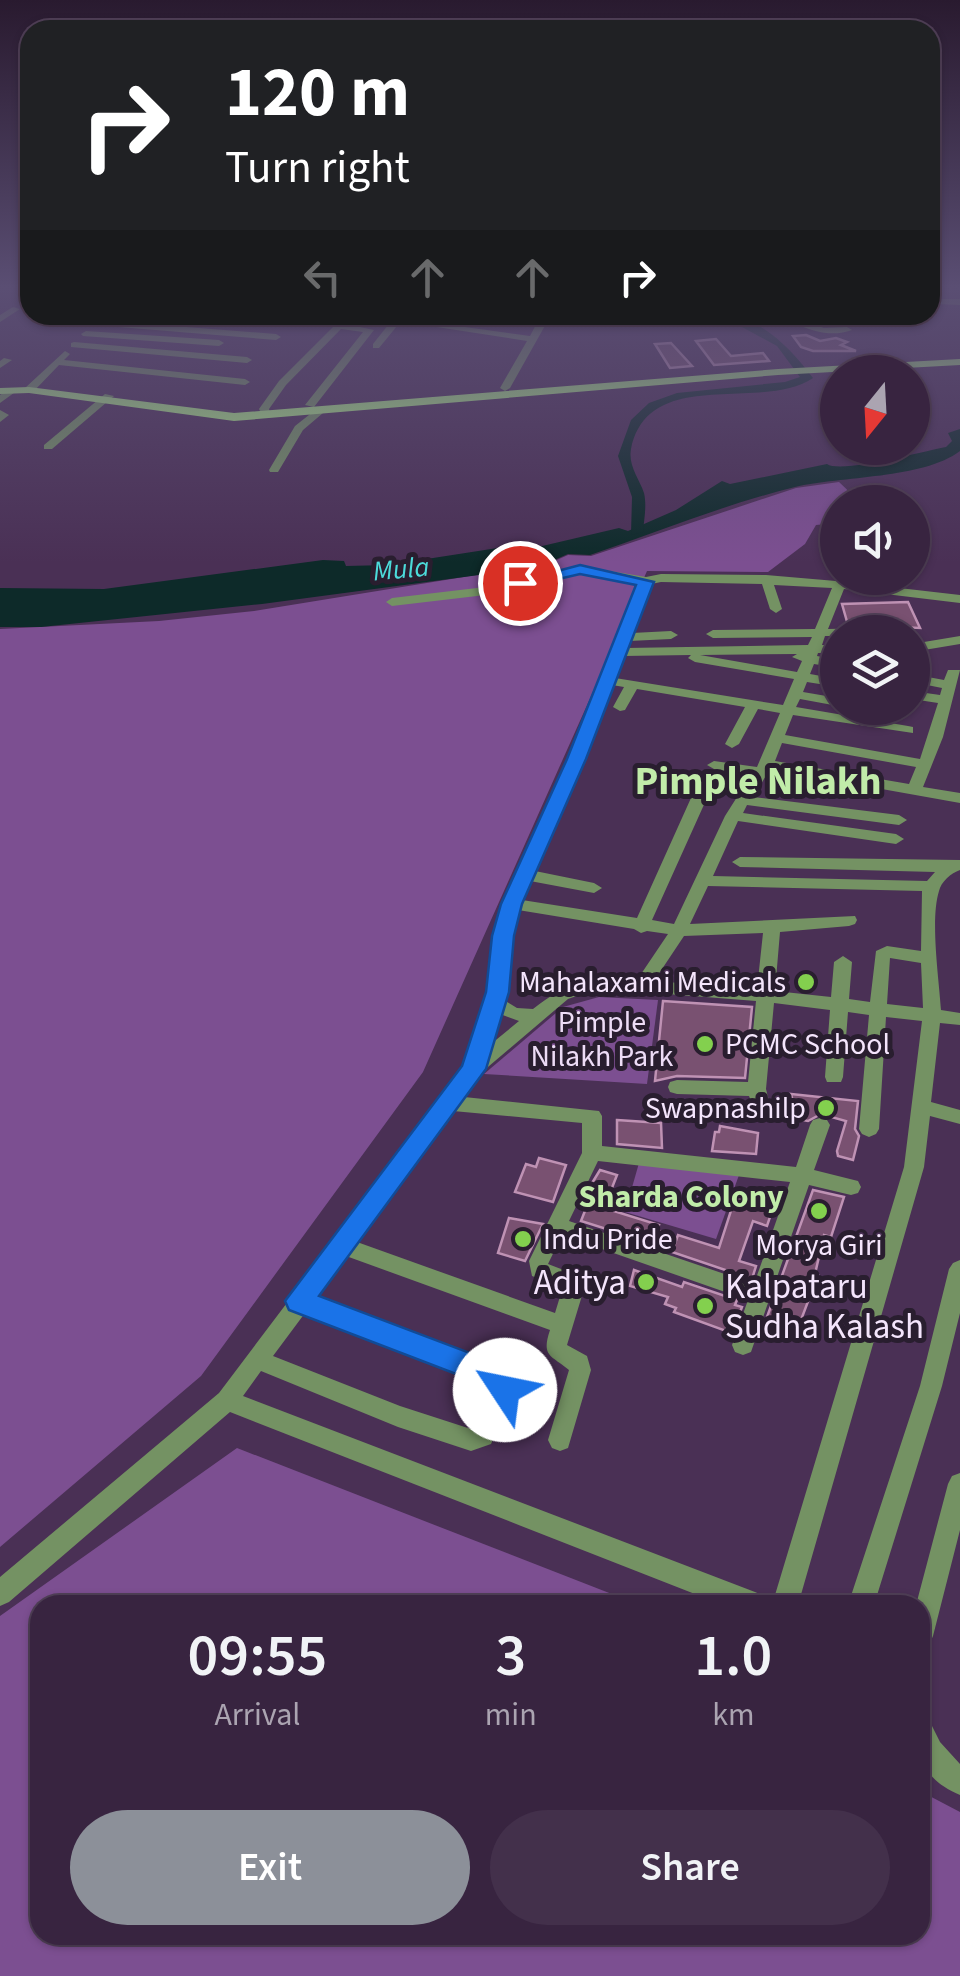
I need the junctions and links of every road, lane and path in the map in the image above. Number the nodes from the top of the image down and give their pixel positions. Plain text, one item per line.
1 (39, 379) edge
2 (219, 379) edge
3 (287, 379) edge
4 (335, 379) edge
5 (515, 379) edge
6 (651, 379) edge
7 (245, 382) dead end
8 (29, 390) junction
9 (7, 391) edge
10 (509, 392) junction
11 (106, 399) junction
12 (0, 400) edge
13 (314, 409) junction
14 (265, 412) junction
15 (48, 447) dead end
16 (274, 470) dead end
17 (766, 579) junction
18 (820, 581) edge
19 (646, 582) junction
20 (930, 595) edge
21 (960, 599) edge
22 (392, 602) dead end
23 (776, 609) dead end
24 (772, 632) junction
25 (820, 632) edge
26 (714, 634) dead end
27 (671, 636) dead end
28 (820, 636) edge
29 (960, 640) edge
30 (619, 645) junction
31 (930, 648) edge
32 (683, 651) junction
33 (778, 651) junction
34 (820, 652) edge
35 (810, 654) junction
36 (820, 658) edge
37 (800, 676) junction
38 (605, 680) junction
39 (820, 680) edge
40 (633, 684) junction
41 (952, 686) edge
42 (790, 701) junction
43 (820, 702) edge
44 (754, 703) junction
45 (620, 708) dead end
46 (908, 730) dead end
47 (775, 737) junction
48 (732, 744) dead end
49 (924, 764) junction
50 (714, 765) dead end
51 (762, 768) junction
52 (910, 790) junction
53 (699, 798) dead end
54 (960, 798) edge
55 (743, 800) junction
56 (733, 816) junction
57 (899, 820) junction
58 (896, 839) junction
59 (892, 857) dead end
60 (740, 862) dead end
61 (954, 866) edge
62 (524, 874) junction
63 (703, 882) junction
64 (931, 886) junction
65 (594, 888) dead end
66 (512, 904) junction
67 (849, 920) dead end
68 (641, 926) junction
69 (772, 928) junction
70 (680, 930) junction
71 (929, 958) junction
72 (843, 962) dead end
73 (642, 986) junction
74 (766, 996) junction
75 (495, 1003) junction
76 (841, 1004) junction
77 (879, 1008) junction
78 (932, 1015) junction
79 (536, 1016) junction
80 (960, 1019) edge
81 (474, 1069) junction
82 (834, 1077) dead end
83 (676, 1087) dead end
84 (449, 1103) junction
85 (922, 1107) junction
86 (960, 1117) edge
87 (820, 1125) dead end
88 (869, 1129) dead end
89 (592, 1153) junction
90 (800, 1175) junction
91 (851, 1187) dead end
92 (556, 1224) junction
93 (344, 1246) junction
94 (960, 1269) edge
95 (760, 1295) junction
96 (299, 1301) junction
97 (562, 1325) junction
98 (743, 1345) dead end
99 (256, 1359) junction
100 (227, 1400) junction
101 (560, 1440) dead end
102 (960, 1484) edge
103 (0, 1593) edge
104 (729, 1595) edge
105 (788, 1595) edge
106 (865, 1595) edge
107 (930, 1598) edge
108 (930, 1752) edge
109 (960, 1781) edge

1 - 8 street
2 - 7 street
3 - 14 street
4 - 13 street
5 - 10 street
6 - 10 main road
8 - 9 main road
8 - 11 main road
9 - 12 street
10 - 13 main road
11 - 14 main road
11 - 15 street
13 - 14 main road
13 - 16 street
17 - 18 street
17 - 19 street
17 - 23 street
19 - 22 street
19 - 30 street
20 - 21 street
24 - 25 street
24 - 26 street
24 - 33 street
27 - 30 street
28 - 35 street
29 - 31 street
30 - 32 street
30 - 38 street
32 - 33 street
32 - 37 street
33 - 35 street
34 - 35 street
35 - 36 street
35 - 37 street
37 - 39 street
37 - 42 street
38 - 40 street
38 - 62 street
40 - 44 street
40 - 45 street
41 - 49 street
42 - 43 street
42 - 44 street
42 - 46 street
42 - 47 street
44 - 48 street
47 - 49 street
47 - 51 street
49 - 52 street
50 - 51 street
51 - 52 street
51 - 55 street
52 - 54 street
52 - 57 street
53 - 68 street
55 - 56 street
55 - 57 street
56 - 58 street
56 - 63 street
57 - 58 street
58 - 59 street
60 - 61 street
61 - 64 street
62 - 65 street
62 - 66 street
63 - 64 street
63 - 70 street
64 - 71 street
66 - 68 street
66 - 75 street
67 - 69 street
68 - 70 street
69 - 70 street
69 - 74 street
70 - 73 street
71 - 77 street
71 - 78 street
72 - 76 street
73 - 74 street
73 - 79 street
74 - 76 street
74 - 83 street
75 - 79 street
75 - 81 street
76 - 77 street
76 - 82 street
77 - 78 street
77 - 88 street
78 - 80 street
78 - 85 street
79 - 81 street
81 - 84 street
84 - 89 street
84 - 93 street
85 - 86 street
85 - 105 street
87 - 90 street
89 - 90 street
89 - 92 street
90 - 91 street
90 - 95 street
92 - 95 street
92 - 97 street
93 - 96 street
93 - 97 street
94 - 106 street
95 - 98 street
96 - 99 street
96 - 99 street
97 - 101 street
99 - 100 street
100 - 103 street
100 - 104 street
102 - 107 street
108 - 109 street

